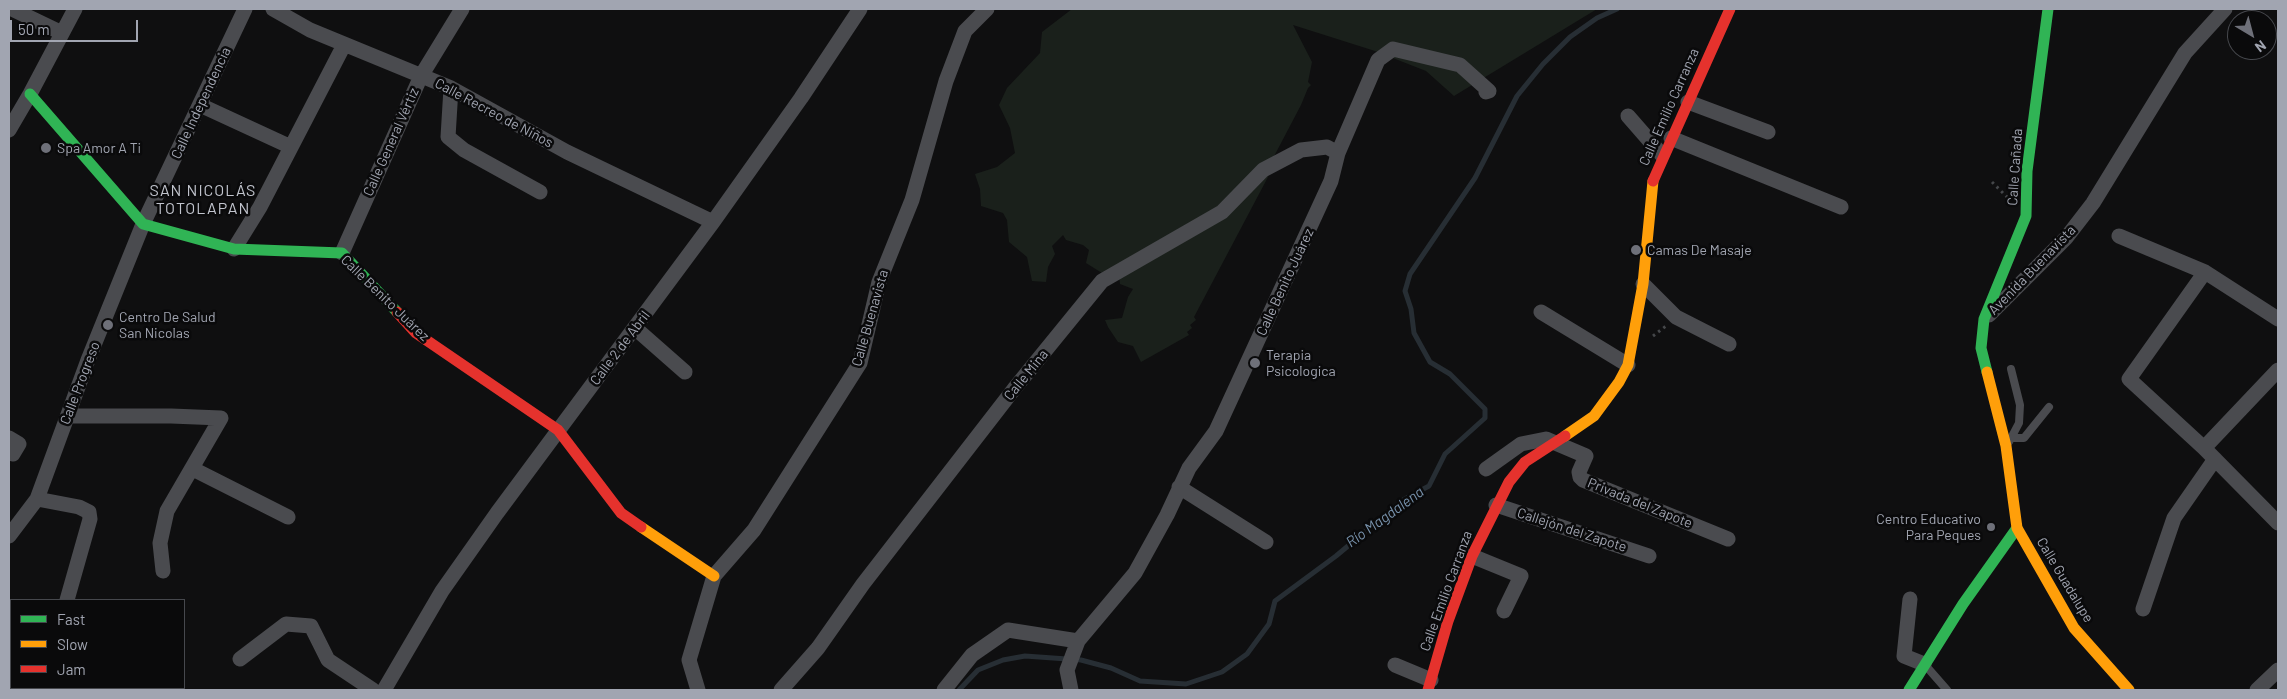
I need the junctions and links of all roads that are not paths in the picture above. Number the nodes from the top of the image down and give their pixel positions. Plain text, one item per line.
1 (12, 9) edge
2 (75, 9) edge
3 (245, 9) edge
4 (273, 9) edge
5 (462, 9) edge
6 (860, 9) edge
7 (987, 9) edge
8 (1730, 9) edge
9 (2048, 9) edge
10 (2225, 9) edge
11 (62, 33) junction
12 (344, 45) junction
13 (421, 76) junction
14 (451, 88) junction
15 (1486, 92) dead end
16 (30, 94) junction
17 (1688, 102) junction
18 (200, 105) junction
19 (1628, 116) dead end
20 (9, 130) edge
21 (1768, 132) dead end
22 (1671, 138) junction
23 (291, 147) junction
24 (1338, 153) junction
25 (1662, 155) junction
26 (540, 192) dead end
27 (1841, 206) dead end
28 (713, 222) junction
29 (143, 224) junction
30 (2119, 236) dead end
31 (234, 249) junction
32 (342, 252) junction
33 (2205, 272) junction
34 (1644, 284) junction
35 (1541, 312) dead end
36 (1984, 319) junction
37 (2278, 319) edge
38 (635, 328) junction
39 (1730, 344) dead end
40 (1628, 365) junction
41 (2011, 369) dead end
42 (2278, 370) edge
43 (685, 372) dead end
44 (2049, 407) dead end
45 (68, 416) junction
46 (558, 430) junction
47 (9, 438) edge
48 (1554, 442) junction
49 (2009, 442) junction
50 (2204, 448) junction
51 (9, 453) edge
52 (2215, 459) junction
53 (193, 468) junction
54 (1486, 469) dead end
55 (1179, 487) junction
56 (37, 499) junction
57 (1496, 505) junction
58 (288, 517) dead end
59 (2278, 523) edge
60 (2017, 528) junction
61 (9, 536) edge
62 (1728, 539) dead end
63 (1266, 542) dead end
64 (1472, 556) junction
65 (1649, 556) dead end
66 (163, 571) dead end
67 (714, 576) junction
68 (67, 599) edge
69 (1910, 599) dead end
70 (2142, 609) dead end
71 (1504, 611) dead end
72 (1078, 643) junction
73 (240, 659) dead end
74 (1924, 664) junction
75 (1395, 665) dead end
76 (2278, 670) edge
77 (1430, 685) edge
78 (700, 689) edge
79 (372, 690) edge
80 (384, 690) edge
81 (781, 690) edge
82 (944, 690) edge
83 (1071, 690) edge
84 (1909, 690) edge
85 (1948, 690) edge
86 (2129, 690) edge
87 (2257, 690) edge

1 - 11 street
2 - 11 street
3 - 18 street, Calle Independencia
4 - 12 street, Calle Recreo de Niños
5 - 13 street, Calle General Vértiz
6 - 28 street, Calle 2 de Abril
7 - 67 street, Calle Buenavista
8 - 17 street, Calle Emilio Carranza
9 - 36 street, Calle Cañada
10 - 36 street, Avenida Buenavista
11 - 16 street
12 - 13 street, Calle Recreo de Niños
12 - 23 street
13 - 14 street, Calle Recreo de Niños
13 - 32 street, Calle General Vértiz
14 - 26 street
14 - 28 street, Calle Recreo de Niños
15 - 24 street, Calle Benito Juárez
16 - 20 street
16 - 29 street
17 - 21 street
17 - 22 street, Calle Emilio Carranza
18 - 23 street
18 - 29 street, Calle Independencia
19 - 25 street
22 - 25 street, Calle Emilio Carranza
22 - 27 street
23 - 31 street
24 - 55 street, Calle Benito Juárez
24 - 81 street, Calle Mina
25 - 34 street, Calle Emilio Carranza
28 - 38 street, Calle 2 de Abril
29 - 31 street, Calle Benito Juárez
29 - 45 street, Calle Progreso
30 - 33 street
31 - 32 street, Calle Benito Juárez
32 - 46 street, Calle Benito Juárez
33 - 37 street
33 - 50 street
34 - 39 street
34 - 40 street, Calle Emilio Carranza
35 - 40 street
36 - 49 street, Avenida Buenavista
38 - 43 street
38 - 46 street, Calle 2 de Abril
40 - 48 street, Calle Emilio Carranza
41 - 49 lane
42 - 50 street
44 - 49 lane
45 - 53 street
45 - 56 street, Calle Progreso
46 - 67 street, Calle Benito Juárez
46 - 80 street, Calle 2 de Abril
47 - 51 street
48 - 54 street
48 - 57 street, Calle Emilio Carranza
48 - 62 street, Privada del Zapote
49 - 60 street, Avenida Buenavista
50 - 52 street
52 - 59 street
52 - 70 street
53 - 58 street
53 - 66 street
55 - 63 street
55 - 72 street, Calle Benito Juárez
56 - 61 street, Calle Progreso
56 - 68 street
57 - 64 street, Calle Emilio Carranza
57 - 65 street, Callejón del Zapote
60 - 74 street
60 - 86 street, Calle Guadalupe
64 - 71 street
64 - 77 street, Calle Emilio Carranza
67 - 78 street, Calle Buenavista
69 - 74 street
72 - 82 street
72 - 83 street, Calle Benito Juárez
73 - 79 street
74 - 84 street
74 - 85 lane
75 - 77 street
76 - 87 street

